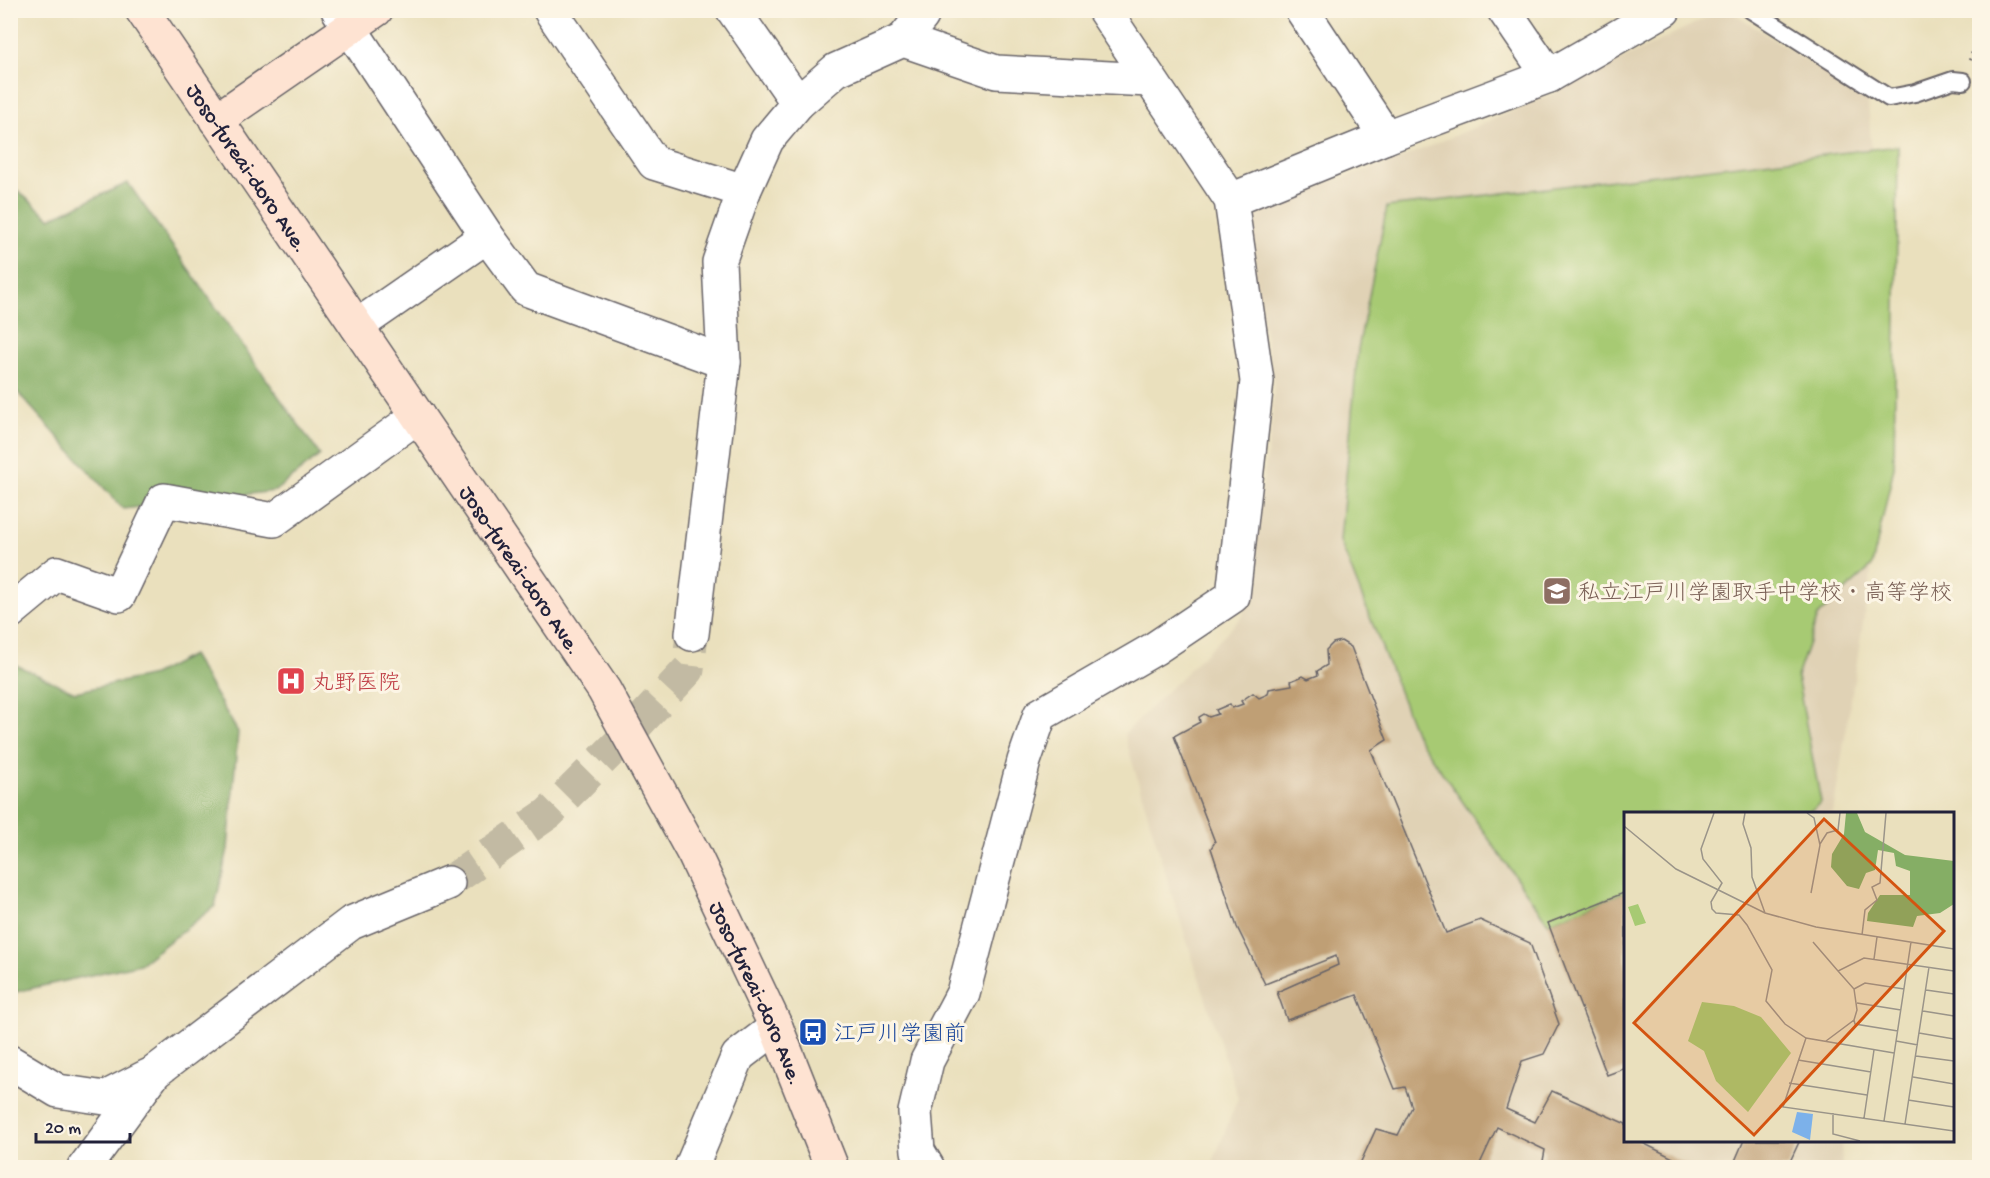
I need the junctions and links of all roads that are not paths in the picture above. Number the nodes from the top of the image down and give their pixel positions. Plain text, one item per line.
1 (142, 10) edge
2 (550, 10) edge
3 (734, 10) edge
4 (918, 10) edge
5 (1104, 10) edge
6 (1302, 10) edge
7 (1504, 10) edge
8 (1664, 10) edge
9 (1751, 10) edge
10 (355, 16) edge
11 (903, 40) junction
12 (1549, 76) junction
13 (1149, 80) junction
14 (1963, 81) road end
15 (798, 104) junction
16 (216, 120) junction
17 (1386, 137) junction
18 (744, 190) junction
19 (1231, 200) junction
20 (487, 236) junction
21 (357, 326) junction
22 (724, 362) junction
23 (418, 416) junction
24 (10, 612) edge
25 (692, 634) tunnel mouth
26 (448, 883) tunnel mouth
27 (776, 1027) junction
28 (10, 1062) edge
29 (155, 1072) junction
30 (84, 1167) edge
31 (691, 1167) edge
32 (832, 1167) edge
33 (928, 1167) edge

1 - 16 street, Joso-fureai-doro Ave.
2 - 18 street
3 - 15 street
4 - 11 street
5 - 13 street
6 - 17 street
7 - 12 street
8 - 12 street
9 - 14 lane
10 - 16 street
10 - 20 street
11 - 13 street
11 - 15 street
12 - 17 street
13 - 19 street
15 - 18 street
16 - 21 street, Joso-fureai-doro Ave.
17 - 19 street
18 - 22 street
19 - 33 street
20 - 21 street
20 - 22 street
21 - 23 street, Joso-fureai-doro Ave.
22 - 25 street
23 - 24 street
23 - 27 street, Joso-fureai-doro Ave.
26 - 29 street
27 - 31 street
27 - 32 street, Joso-fureai-doro Ave.
28 - 29 street
29 - 30 street

